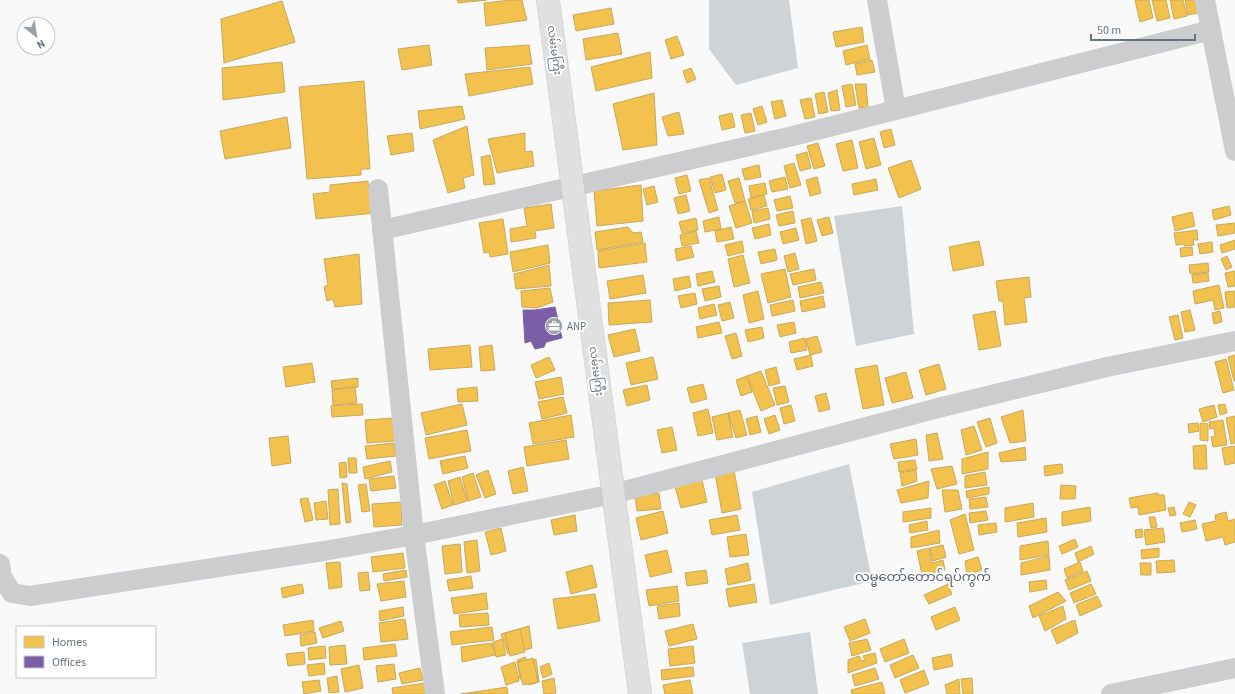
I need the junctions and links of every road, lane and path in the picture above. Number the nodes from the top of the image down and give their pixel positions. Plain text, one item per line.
1 (548, 0) edge
2 (877, 0) edge
3 (1205, 0) edge
4 (1211, 30) junction
5 (896, 110) junction
6 (1235, 151) edge
7 (573, 187) junction
8 (378, 189) dead end
9 (382, 230) junction
10 (1235, 341) edge
11 (613, 494) junction
12 (414, 535) junction
13 (0, 564) edge
14 (1235, 668) edge
15 (435, 694) edge
16 (640, 694) edge
17 (1111, 694) edge

1 - 7 main road, လမ်းမကြီး
2 - 5 street
3 - 4 street
4 - 5 street
4 - 6 street
5 - 7 street
7 - 9 street
7 - 11 main road, လမ်းမကြီး
8 - 9 street
9 - 12 street
10 - 11 street
11 - 12 street
11 - 16 main road, လမ်းမကြီး
12 - 13 street
12 - 15 street
14 - 17 street

